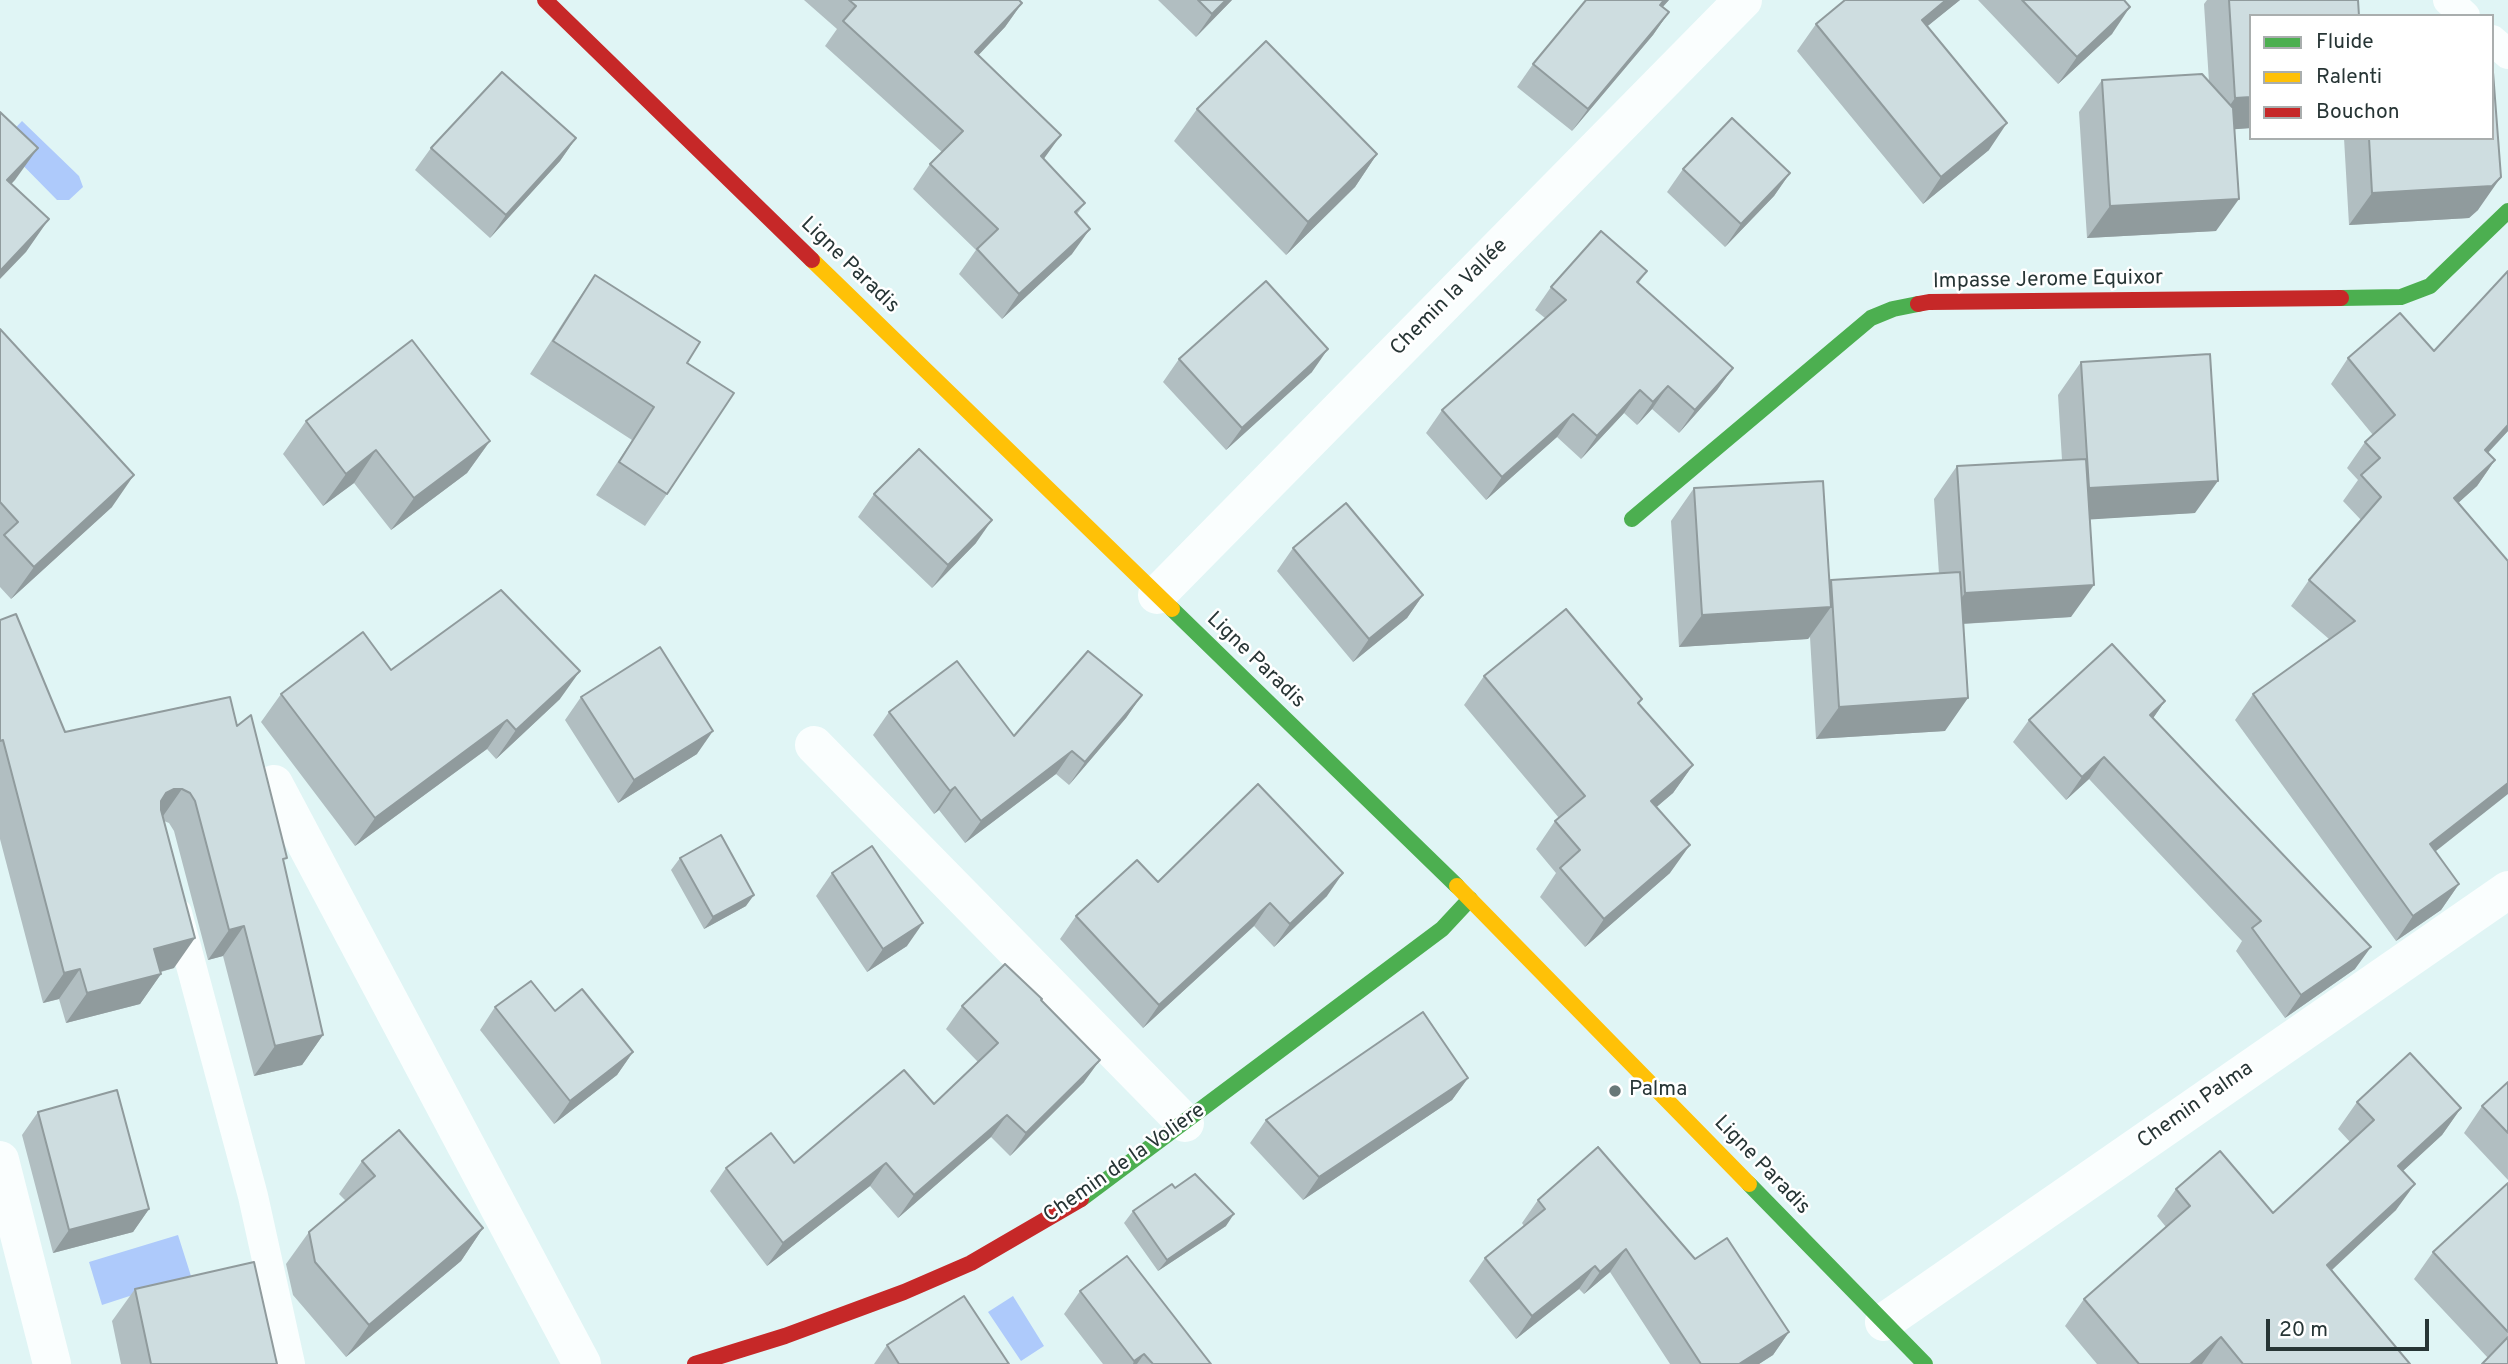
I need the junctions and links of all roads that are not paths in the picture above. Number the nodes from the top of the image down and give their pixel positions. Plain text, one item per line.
1 (545, 0) edge
2 (1743, 0) edge
3 (2448, 0) edge
4 (2463, 14) edge
5 (2494, 42) edge
6 (2508, 54) edge
7 (2508, 211) edge
8 (1632, 519) dead end
9 (1157, 595) junction
10 (814, 745) dead end
11 (274, 784) dead end
12 (171, 890) edge
13 (2508, 890) edge
14 (1470, 899) junction
15 (1185, 1123) junction
16 (0, 1160) edge
17 (1884, 1322) junction
18 (51, 1364) edge
19 (290, 1364) edge
20 (582, 1364) edge
21 (695, 1364) edge
22 (1925, 1364) edge

1 - 9 main road, Ligne Paradis
2 - 9 street, Chemin la Vallée
3 - 4 lane
5 - 6 lane
7 - 8 main road, Impasse Jerome Equixor
9 - 14 main road, Ligne Paradis
10 - 15 street
11 - 20 street
12 - 19 lane
13 - 17 street, Chemin Palma
14 - 15 main road, Chemin de la Voliere
14 - 17 main road, Ligne Paradis
15 - 21 main road, Chemin de la Voliere
16 - 18 street
17 - 22 main road, Ligne Paradis

